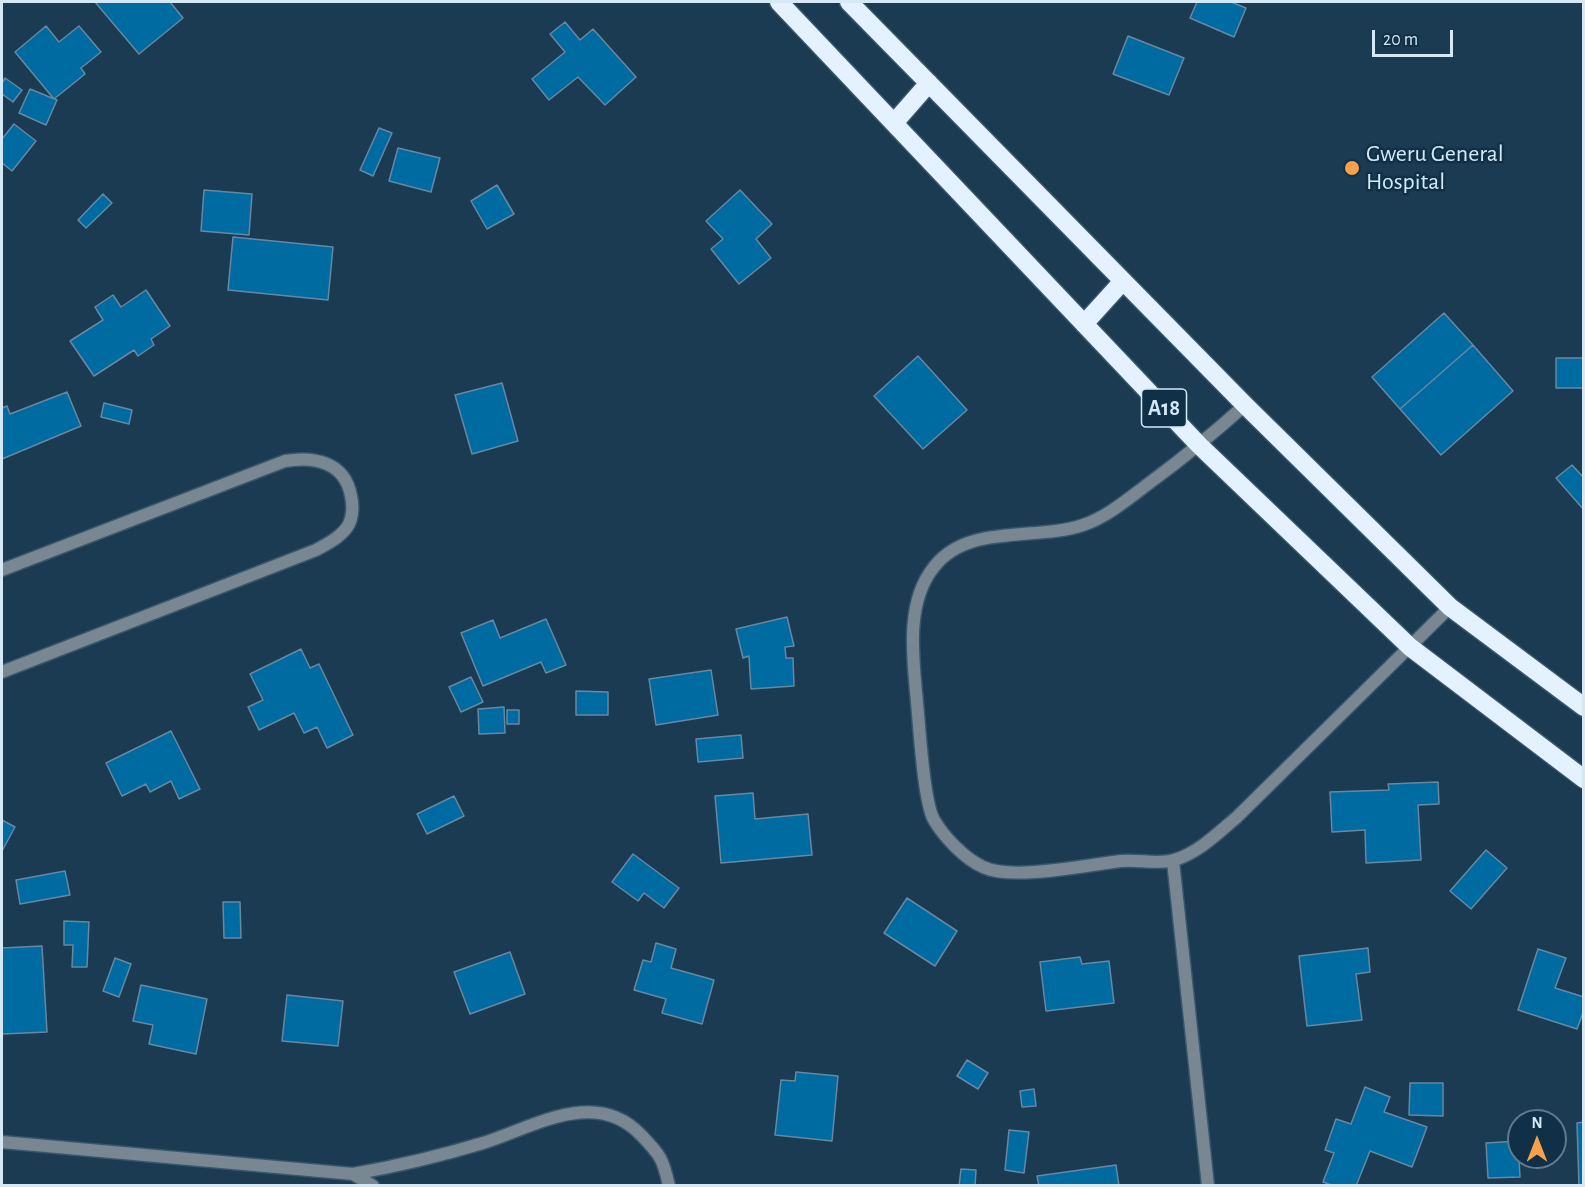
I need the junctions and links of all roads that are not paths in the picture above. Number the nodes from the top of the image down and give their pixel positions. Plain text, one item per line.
1 (779, 2) edge
2 (849, 2) edge
3 (929, 83) junction
4 (894, 123) junction
5 (1123, 281) junction
6 (1084, 324) junction
7 (1245, 405) junction
8 (1200, 445) junction
9 (2, 570) edge
10 (1450, 607) junction
11 (1410, 646) junction
12 (2, 672) edge
13 (1584, 707) edge
14 (1584, 779) edge
15 (1173, 861) junction
16 (2, 1142) edge
17 (353, 1174) junction
18 (373, 1185) edge
19 (669, 1185) edge
20 (1208, 1185) edge

1 - 4 highway, A18
2 - 3 highway, A18
3 - 4 highway
3 - 5 highway, A18
4 - 6 highway, A18
5 - 6 highway
5 - 7 highway, A18
6 - 8 highway, A18
7 - 8 street
7 - 10 highway, A18
8 - 11 highway, A18
8 - 15 street
9 - 12 street
10 - 11 street
10 - 13 highway, A18
11 - 14 highway, A18
11 - 15 street
15 - 20 street
16 - 17 street
17 - 18 street
17 - 19 street

